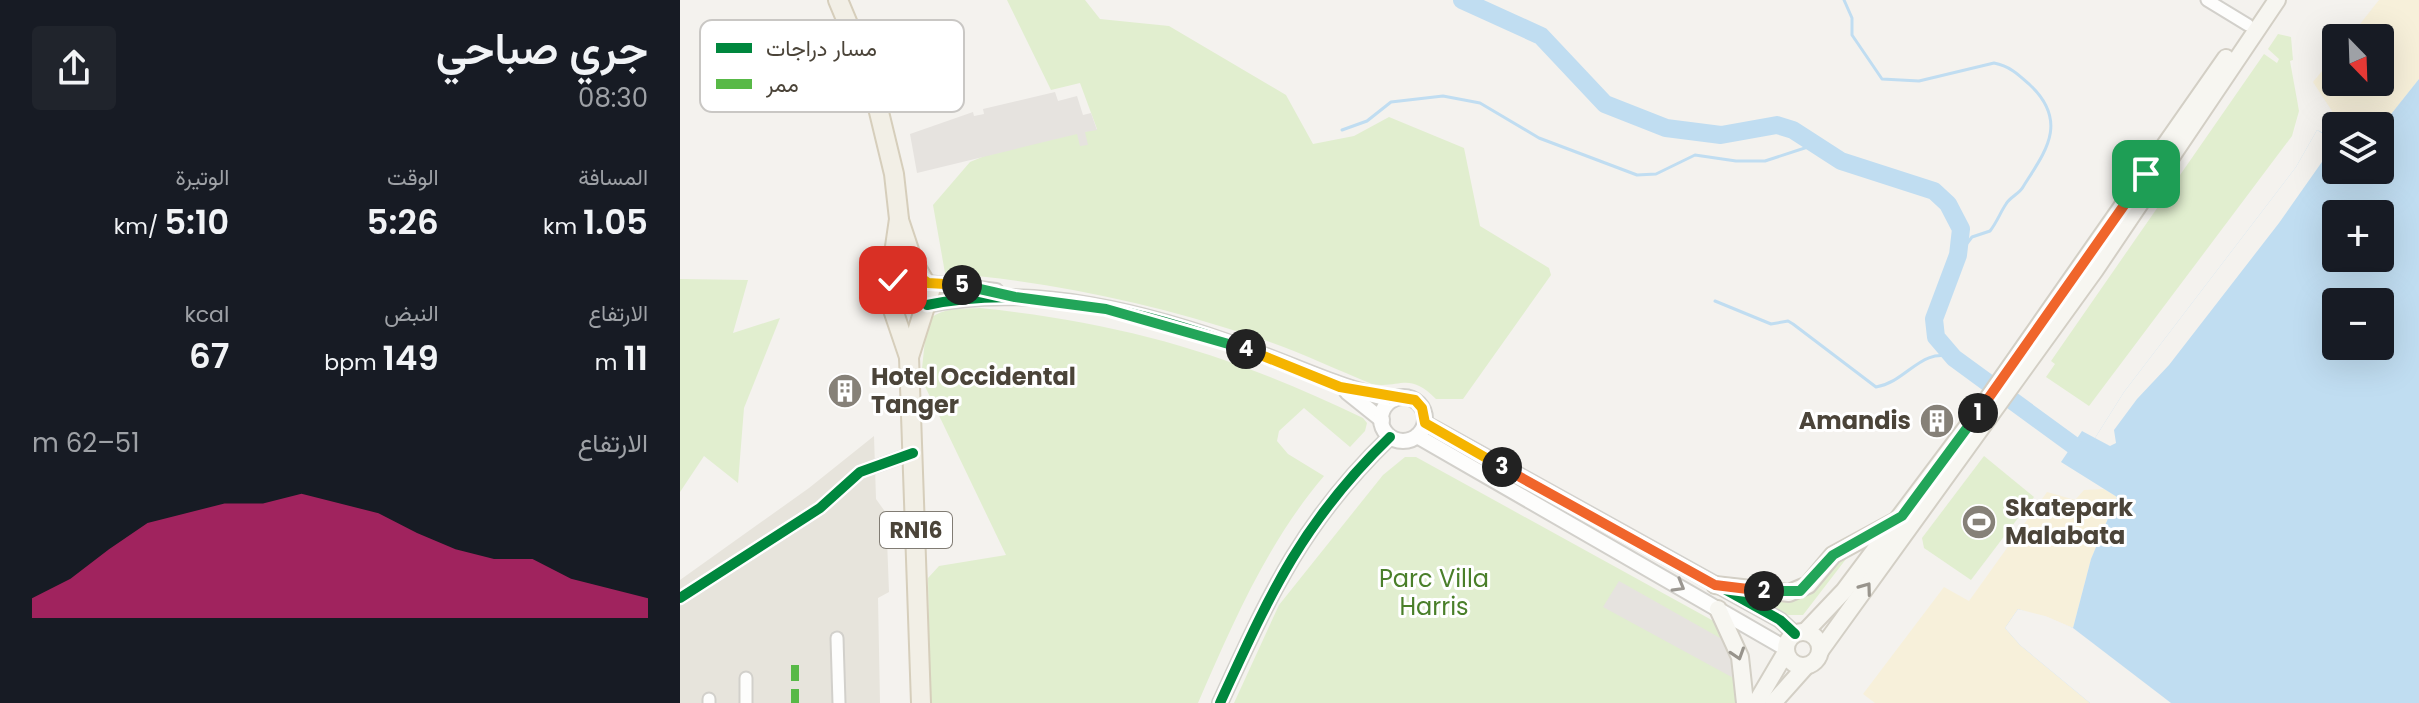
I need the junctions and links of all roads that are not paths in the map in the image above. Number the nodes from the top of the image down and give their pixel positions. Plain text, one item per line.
1 (838, 0) edge
2 (2207, 0) edge
3 (2264, 0) edge
4 (2277, 0) edge
5 (846, 20) edge
6 (2248, 25) junction
7 (879, 112) edge
8 (899, 219) junction
9 (926, 280) junction
10 (890, 285) junction
11 (1015, 297) junction
12 (925, 307) junction
13 (895, 308) junction
14 (909, 357) junction
15 (2012, 374) junction
16 (1340, 387) junction
17 (1394, 399) junction
18 (1988, 410) junction
19 (1382, 420) junction
20 (1425, 423) junction
21 (1417, 436) junction
22 (1390, 437) junction
23 (913, 453) junction
24 (1902, 516) junction
25 (1715, 585) junction
26 (680, 598) edge
27 (1718, 609) junction
28 (837, 638) dead end
29 (1793, 641) junction
30 (1820, 651) junction
31 (1806, 666) junction
32 (746, 678) dead end
33 (746, 703) edge
34 (839, 703) edge
35 (921, 703) edge
36 (1220, 703) edge
37 (1745, 703) edge
38 (1756, 703) edge
39 (1773, 703) edge

1 - 5 main road
2 - 6 street
3 - 6 main road
4 - 15 main road
6 - 15 main road
7 - 8 main road
8 - 9 main road
8 - 10 main road
9 - 10 main road
9 - 11 street
9 - 12 main road
10 - 13 main road
11 - 12 street
11 - 16 street
12 - 13 main road
12 - 14 main road, RN16
13 - 14 main road, RN16
14 - 23 main road, RN16
15 - 18 main road
16 - 17 street
16 - 19 street
17 - 19 street
17 - 20 street
18 - 24 main road
30 -> 18 main road
19 - 22 street
20 - 21 street
20 - 25 street
21 - 22 street
21 -> 27 street
22 - 36 street
23 - 26 street
23 - 35 main road, RN16
24 - 25 main road
24 - 29 main road
25 - 29 street
27 - 29 street
27 -> 37 main road
28 - 34 street
29 - 30 main road
29 - 31 main road
29 - 38 main road
30 - 31 main road
31 - 39 main road
32 - 33 street

